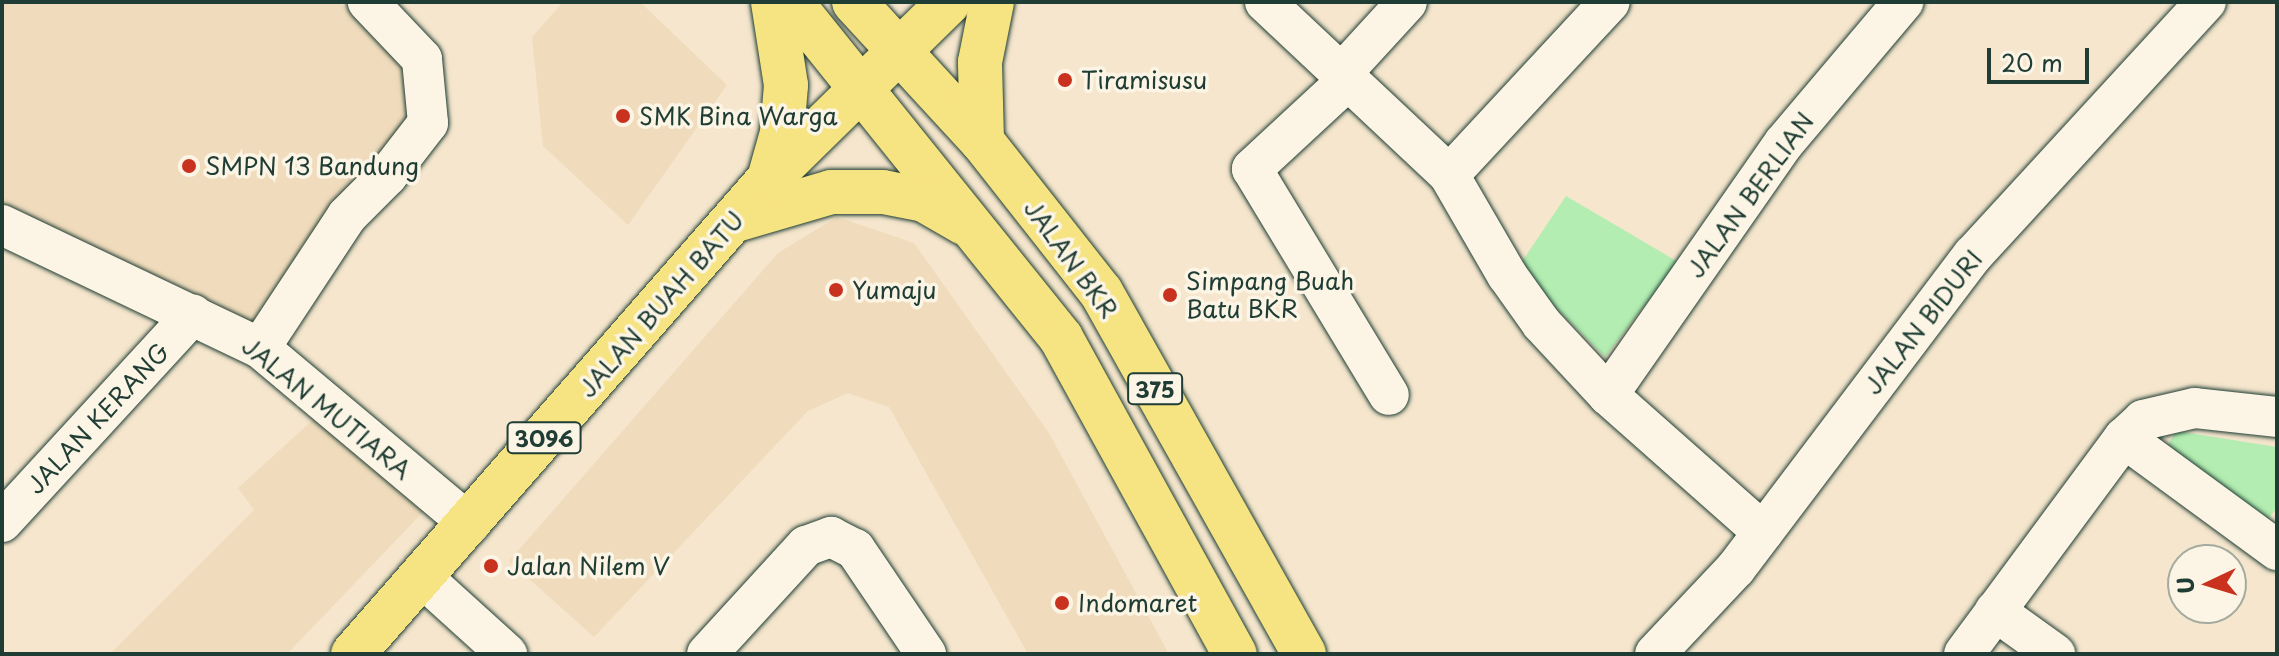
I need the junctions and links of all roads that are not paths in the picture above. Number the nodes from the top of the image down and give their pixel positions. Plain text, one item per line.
1 (368, 2) edge
2 (773, 2) edge
3 (791, 2) edge
4 (949, 2) edge
5 (992, 2) edge
6 (1265, 2) edge
7 (1407, 2) edge
8 (1610, 2) edge
9 (1903, 2) edge
10 (2206, 2) edge
11 (888, 22) edge
12 (1345, 76) junction
13 (856, 79) junction
14 (982, 141) junction
15 (1449, 175) junction
16 (769, 179) junction
17 (734, 221) junction
18 (2, 225) edge
19 (973, 228) junction
20 (193, 314) junction
21 (260, 348) junction
22 (1389, 395) dead end
23 (1608, 395) junction
24 (2277, 417) edge
25 (2124, 438) junction
26 (2, 522) edge
27 (470, 524) junction
28 (1763, 532) junction
29 (2277, 550) edge
30 (422, 577) junction
31 (1995, 611) junction
32 (353, 654) edge
33 (507, 654) edge
34 (707, 654) edge
35 (926, 654) edge
36 (1235, 654) edge
37 (1304, 654) edge
38 (1655, 654) edge
39 (1964, 654) edge
40 (2055, 654) edge

1 - 21 street
2 - 16 main road
3 - 13 main road
4 - 11 main road, JALAN BUAH BATU
5 - 14 main road
6 - 12 street
7 - 12 street
8 - 15 street
9 - 23 street, JALAN BERLIAN
10 - 28 street, JALAN BIDURI
11 - 13 main road, JALAN BUAH BATU
11 - 14 main road, JALAN BKR / 375
12 - 15 street
12 - 22 street
13 - 16 main road, JALAN BUAH BATU / 3096
13 - 19 main road, 375
14 - 37 main road, JALAN BKR / 375
15 - 23 street
16 - 17 main road, JALAN BUAH BATU / 3096
17 - 19 main road
17 - 27 main road, JALAN BUAH BATU / 3096
18 - 20 street, JALAN MUTIARA
19 - 36 main road, 375
20 - 21 street, JALAN MUTIARA
20 - 26 street, JALAN KERANG
21 - 27 street, JALAN MUTIARA
23 - 28 street
24 - 25 street
25 - 29 street
25 - 31 street
27 - 30 main road, JALAN BUAH BATU / 3096
28 - 38 street, JALAN BIDURI
30 - 32 main road, JALAN BUAH BATU / 3096
30 - 33 street
31 - 39 street
31 - 40 street
34 - 35 street

